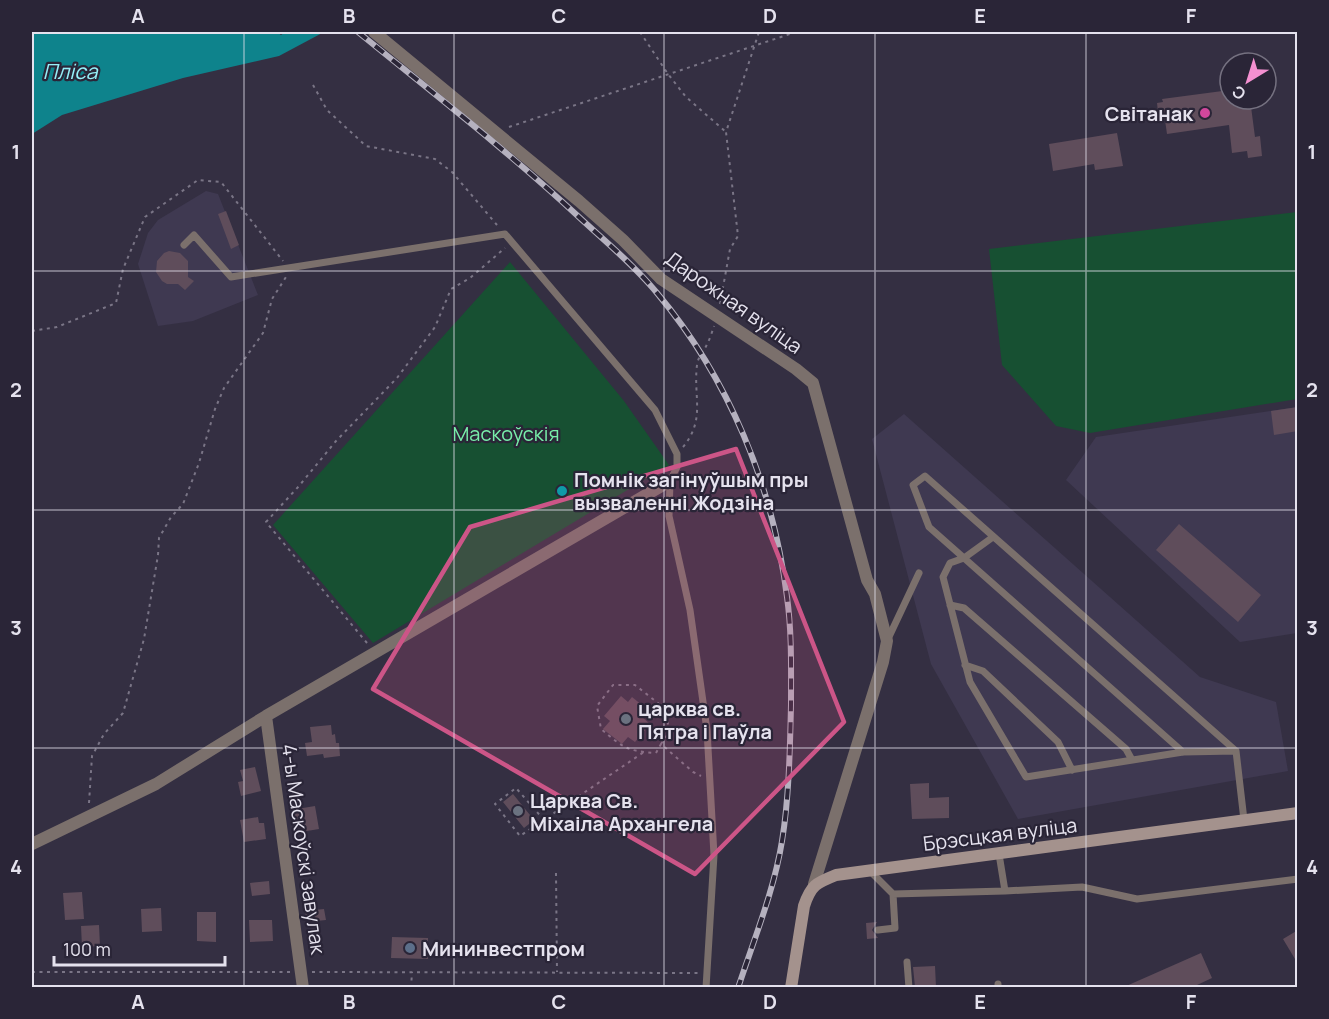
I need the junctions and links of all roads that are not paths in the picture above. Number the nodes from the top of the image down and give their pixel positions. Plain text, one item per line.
1 (374, 32) edge
2 (184, 245) dead end
3 (670, 482) junction
4 (993, 537) junction
5 (964, 558) junction
6 (919, 573) dead end
7 (950, 605) junction
8 (887, 640) junction
9 (965, 665) junction
10 (267, 716) junction
11 (1236, 751) junction
12 (1183, 752) junction
13 (1132, 760) junction
14 (1072, 770) junction
15 (1298, 813) edge
16 (1244, 820) junction
17 (32, 844) edge
18 (999, 854) junction
19 (869, 870) junction
20 (1298, 879) edge
21 (814, 884) junction
22 (1005, 891) junction
23 (893, 894) junction
24 (878, 930) dead end
25 (907, 962) dead end
26 (303, 987) edge
27 (706, 987) edge
28 (791, 987) edge
29 (909, 987) edge

1 - 8 street, Дарожная вуліца
2 - 3 lane
3 - 10 street
3 - 27 lane
4 - 5 lane
4 - 5 lane
4 - 11 lane
5 - 7 lane
5 - 12 lane
6 - 8 lane
7 - 9 lane
7 - 13 lane
8 - 21 street
9 - 14 lane
9 - 14 lane
10 - 17 street
10 - 26 street, 4-ы Маскоўскі завулак
11 - 12 lane
11 - 16 lane
12 - 13 lane
13 - 14 lane
15 - 16 main road, Брэсцкая вуліца
16 - 18 main road, Брэсцкая вуліца
18 - 19 main road, Брэсцкая вуліца
18 - 22 lane
19 - 21 main road, Брэсцкая вуліца
19 - 23 lane
20 - 22 lane
21 - 28 main road
22 - 23 lane
23 - 24 lane
25 - 29 lane

